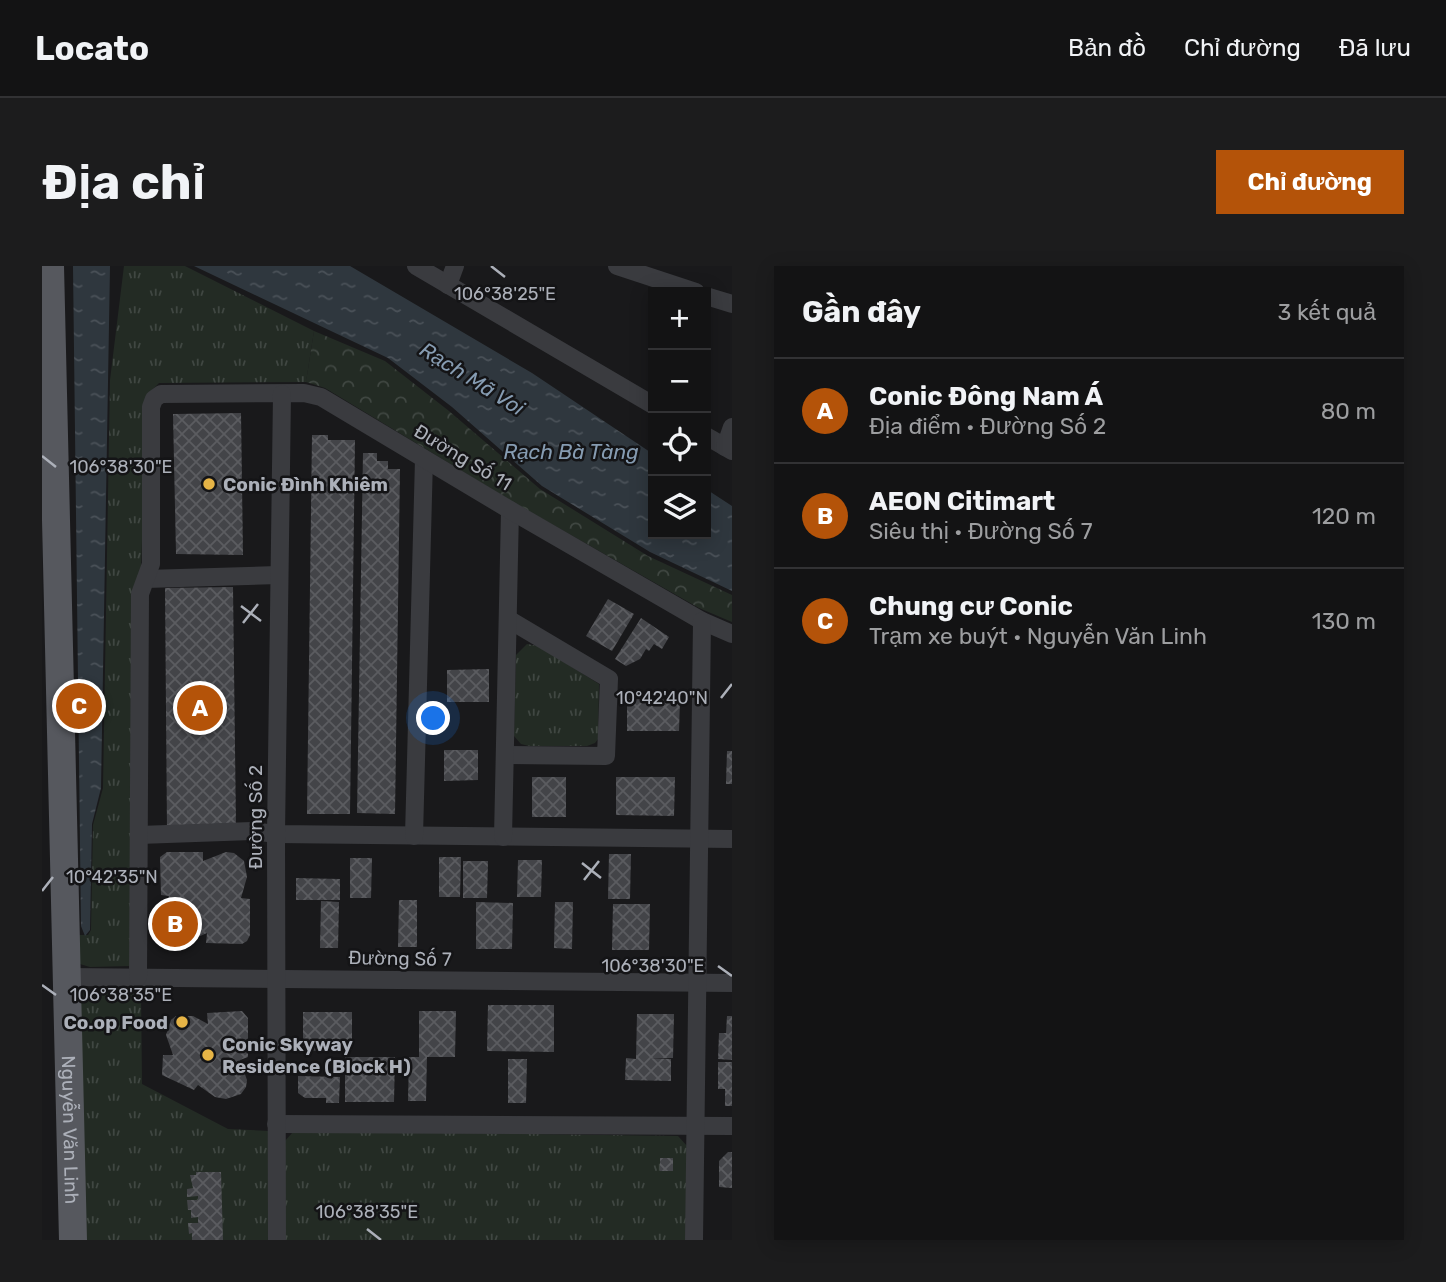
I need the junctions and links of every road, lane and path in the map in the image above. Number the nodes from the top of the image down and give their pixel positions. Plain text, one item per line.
1 (416, 266) edge
2 (455, 266) edge
3 (617, 266) edge
4 (50, 274) edge
5 (448, 285) junction
6 (681, 287) edge
7 (711, 298) edge
8 (732, 304) edge
9 (282, 394) junction
10 (648, 402) edge
11 (732, 427) edge
12 (711, 439) edge
13 (728, 449) edge
14 (424, 459) junction
15 (510, 510) junction
16 (278, 575) junction
17 (146, 579) junction
18 (508, 619) junction
19 (702, 621) junction
20 (732, 634) edge
21 (505, 755) junction
22 (276, 834) junction
23 (139, 835) junction
24 (414, 836) junction
25 (503, 837) junction
26 (699, 839) junction
27 (732, 839) edge
28 (67, 977) junction
29 (138, 977) junction
30 (276, 978) junction
31 (697, 982) junction
32 (732, 982) edge
33 (276, 1124) junction
34 (697, 1125) junction
35 (732, 1126) edge
36 (73, 1240) edge
37 (276, 1240) edge
38 (694, 1240) edge

1 - 5 street
2 - 5 street
3 - 6 street
4 - 28 main road, Nguyễn Văn Linh
5 - 10 street
7 - 8 street
9 - 14 street, Đường Số 11
9 - 16 street, Đường Số 2
9 - 17 street, Đường Số 11
11 - 13 street
12 - 13 street
14 - 15 street, Đường Số 11
14 - 24 street
15 - 18 street
15 - 19 street, Đường Số 11
16 - 17 street
16 - 22 street, Đường Số 2
17 - 23 street
18 - 21 street
18 - 21 street
19 - 20 street, Đường Số 11
19 - 26 street
21 - 25 street
22 - 23 street
22 - 24 street
22 - 30 street, Đường Số 2
23 - 29 street
24 - 25 street
25 - 26 street
26 - 27 street
26 - 31 street
28 - 29 street, Đường Số 7
28 - 36 main road, Nguyễn Văn Linh
29 - 30 street, Đường Số 7
30 - 31 street, Đường Số 7
30 - 33 street, Đường Số 2
31 - 32 street, Đường Số 7
31 - 34 street
33 - 34 street
33 - 37 street, Đường Số 2
34 - 35 street
34 - 38 street

